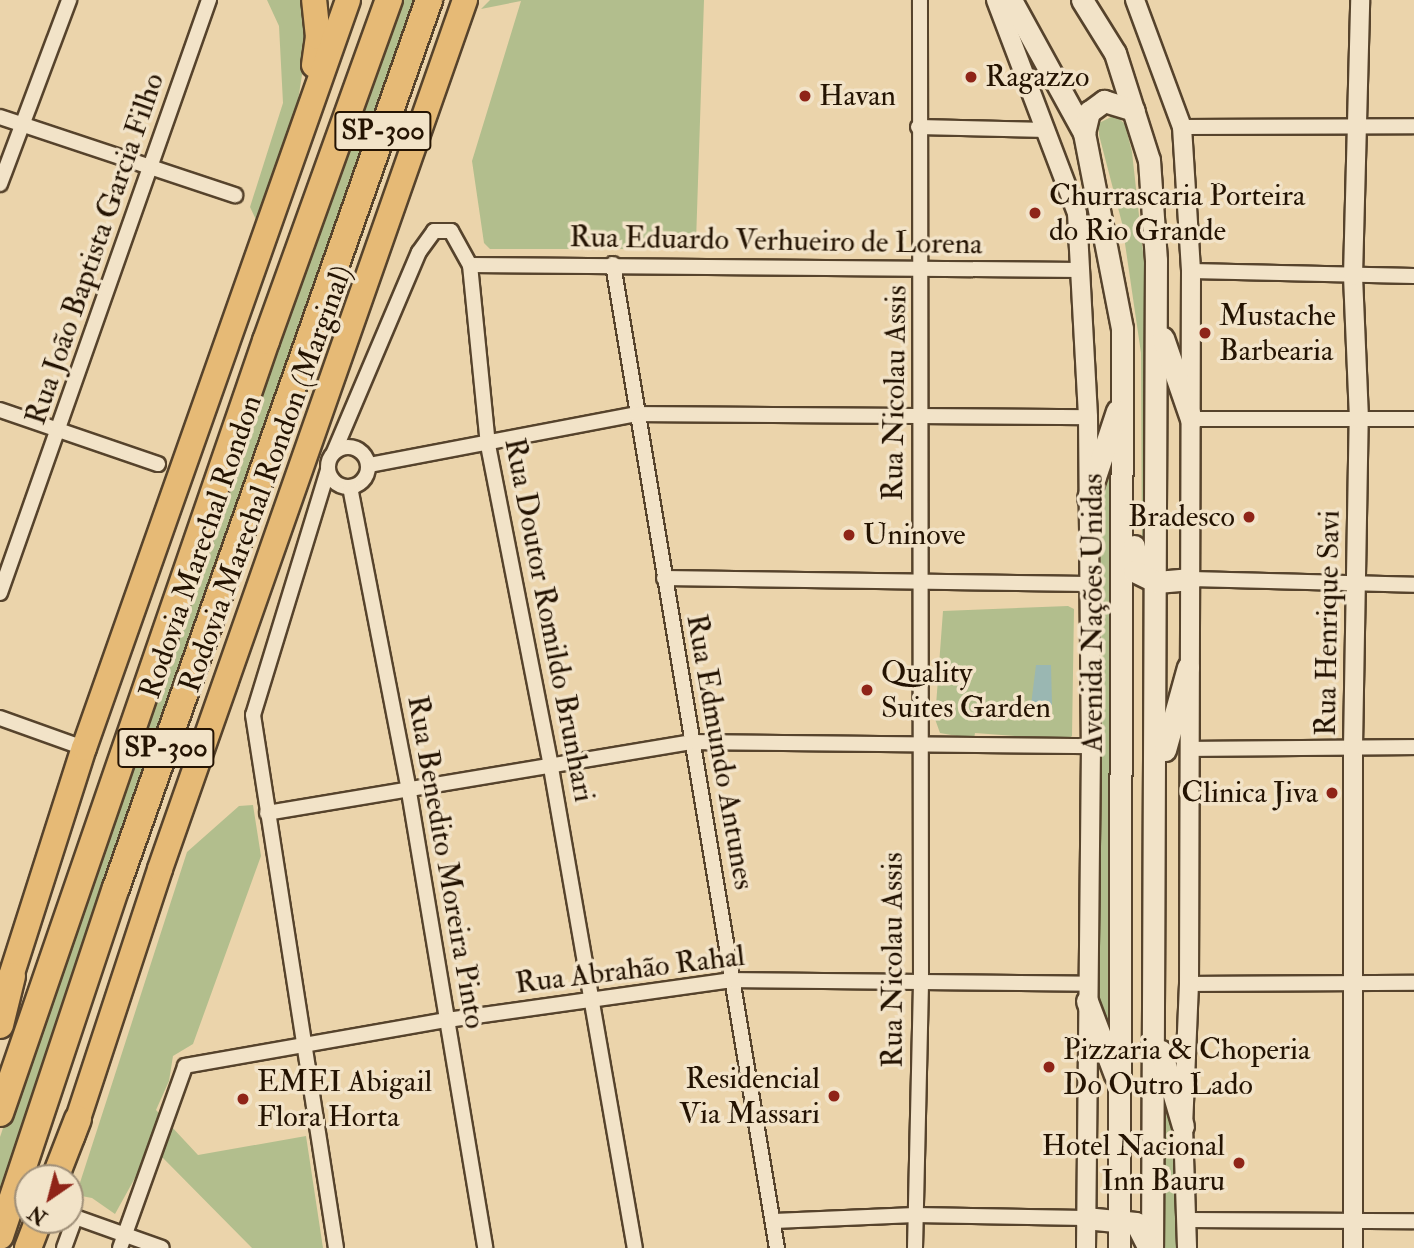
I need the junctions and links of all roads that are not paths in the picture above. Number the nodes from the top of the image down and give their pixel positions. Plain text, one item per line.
1 (69, 0) edge
2 (209, 0) edge
3 (314, 0) edge
4 (348, 0) edge
5 (389, 0) edge
6 (429, 0) edge
7 (465, 0) edge
8 (481, 0) edge
9 (920, 0) edge
10 (996, 0) edge
11 (1011, 0) edge
12 (1082, 0) edge
13 (1135, 0) edge
14 (1360, 0) edge
15 (445, 53) junction
16 (1134, 110) junction
17 (0, 117) edge
18 (22, 124) junction
19 (1359, 126) junction
20 (1414, 126) edge
21 (918, 127) junction
22 (1182, 128) junction
23 (1047, 130) junction
24 (303, 132) junction
25 (1084, 133) junction
26 (151, 168) junction
27 (0, 184) edge
28 (235, 195) dead end
29 (613, 264) junction
30 (470, 265) junction
31 (923, 271) junction
32 (1081, 271) junction
33 (1191, 271) junction
34 (1353, 276) junction
35 (1414, 276) edge
36 (1159, 326) junction
37 (1122, 396) junction
38 (0, 411) edge
39 (637, 414) junction
40 (920, 415) junction
41 (1088, 417) junction
42 (1191, 419) junction
43 (1359, 419) junction
44 (1414, 419) edge
45 (347, 424) junction
46 (58, 432) junction
47 (488, 445) junction
48 (353, 446) junction
49 (334, 452) junction
50 (158, 464) dead end
51 (369, 465) junction
52 (328, 470) junction
53 (1124, 485) junction
54 (346, 486) junction
55 (1088, 498) junction
56 (318, 507) junction
57 (664, 578) junction
58 (1191, 579) junction
59 (1157, 582) junction
60 (918, 583) junction
61 (1088, 584) junction
62 (1358, 584) junction
63 (1414, 585) edge
64 (0, 593) edge
65 (1188, 667) junction
66 (0, 718) edge
67 (693, 742) junction
68 (920, 742) junction
69 (1091, 746) junction
70 (1353, 747) junction
71 (1414, 747) edge
72 (84, 748) junction
73 (1189, 749) junction
74 (550, 762) junction
75 (1158, 776) junction
76 (408, 786) junction
77 (267, 813) junction
78 (12, 976) junction
79 (732, 980) junction
80 (921, 980) junction
81 (1414, 983) edge
82 (1189, 984) junction
83 (1354, 986) junction
84 (1087, 993) junction
85 (592, 1000) junction
86 (0, 1010) edge
87 (447, 1020) junction
88 (0, 1025) edge
89 (1154, 1030) junction
90 (307, 1045) junction
91 (1120, 1088) junction
92 (0, 1113) edge
93 (78, 1119) junction
94 (1183, 1126) junction
95 (60, 1164) edge
96 (64, 1164) edge
97 (915, 1216) junction
98 (1085, 1218) junction
99 (1118, 1219) junction
100 (1187, 1220) junction
101 (774, 1221) junction
102 (1353, 1221) junction
103 (1414, 1221) edge
104 (0, 1236) edge
105 (123, 1241) edge
106 (64, 1248) edge
107 (162, 1248) edge
108 (336, 1248) edge
109 (485, 1248) edge
110 (635, 1248) edge
111 (777, 1248) edge
112 (915, 1248) edge
113 (1086, 1248) edge
114 (1119, 1248) edge
115 (1151, 1248) edge
116 (1187, 1248) edge
117 (1353, 1248) edge

1 - 18 street
2 - 26 street, Rua João Baptista Garcia Filho
3 - 24 highway
4 - 24 highway
5 - 92 highway, Rodovia Marechal Rondon / SP-300
6 - 104 highway, Rodovia Marechal Rondon / SP-300
7 - 15 highway, Rodovia Marechal Rondon (Marginal)
8 - 15 highway
9 - 21 street, Rua Nicolau Assis
10 - 23 street, Avenida Nações Unidas
11 - 25 main road, Avenida Nações Unidas
12 - 16 main road, Avenida Nações Unidas
13 - 22 street
14 - 19 street, Rua Henrique Savi
15 - 93 highway, Rodovia Marechal Rondon (Marginal)
16 - 25 main road
16 - 36 main road, Avenida Nações Unidas
17 - 18 street
18 - 26 street
18 - 27 street
19 - 20 street
19 - 22 street
19 - 34 street, Rua Henrique Savi
21 - 23 street
21 - 31 street, Rua Nicolau Assis
22 - 33 street
23 - 32 street, Avenida Nações Unidas
24 - 72 highway
25 - 37 main road, Avenida Nações Unidas
26 - 28 street
26 - 46 street, Rua João Baptista Garcia Filho
29 - 30 street, Rua Eduardo Verhueiro de Lorena
29 - 31 street, Rua Eduardo Verhueiro de Lorena
29 - 39 street, Rua Edmundo Antunes
30 - 45 street, Rua Doutor Romildo Brunhari
30 - 47 street, Rua Doutor Romildo Brunhari
31 - 32 street, Rua Eduardo Verhueiro de Lorena
31 - 40 street, Rua Nicolau Assis
32 - 41 street, Avenida Nações Unidas
33 - 34 street
33 - 42 street
34 - 35 street
34 - 43 street, Rua Henrique Savi
36 - 42 main road
36 - 59 main road, Avenida Nações Unidas
37 - 53 main road, Avenida Nações Unidas
37 - 55 main road
38 - 46 street
39 - 40 street
39 - 47 street
39 - 57 street, Rua Edmundo Antunes
40 - 41 street
40 - 60 street, Rua Nicolau Assis
41 - 55 street, Avenida Nações Unidas
42 - 43 street
42 - 58 street
43 - 44 street
43 - 62 street, Rua Henrique Savi
45 - 48 street
45 - 49 street, Rua Doutor Romildo Brunhari
46 - 50 street
46 - 64 street, Rua João Baptista Garcia Filho
47 - 51 street
47 - 74 street, Rua Doutor Romildo Brunhari
48 - 49 street
48 - 51 street
49 - 52 street
51 - 54 street
52 - 54 street
52 - 56 street
53 - 59 main road
53 - 91 main road, Avenida Nações Unidas
54 - 56 street
54 - 76 street, Rua Benedito Moreira Pinto
55 - 61 street, Avenida Nações Unidas
56 - 77 street
57 - 60 street
57 - 67 street, Rua Edmundo Antunes
58 - 59 main road
58 - 62 street
58 - 65 street
59 - 75 main road, Avenida Nações Unidas
60 - 61 street
60 - 68 street, Rua Nicolau Assis
61 - 69 street, Avenida Nações Unidas
62 - 63 street
62 - 70 street, Rua Henrique Savi
65 - 73 street
65 - 75 main road
66 - 72 street
67 - 68 street
67 - 74 street
67 - 79 street, Rua Edmundo Antunes
68 - 69 street
68 - 80 street, Rua Nicolau Assis
69 - 84 street, Avenida Nações Unidas
70 - 71 street
70 - 73 street
70 - 83 street, Rua Henrique Savi
72 - 78 highway
73 - 82 street
74 - 76 street
74 - 85 street, Rua Doutor Romildo Brunhari
75 - 89 main road, Avenida Nações Unidas
76 - 77 street
76 - 87 street, Rua Benedito Moreira Pinto
77 - 90 street
78 - 86 highway
78 - 88 highway
79 - 80 street, Rua Abrahão Rahal
79 - 85 street, Rua Abrahão Rahal
79 - 101 street, Rua Edmundo Antunes
80 - 84 street, Rua Abrahão Rahal
80 - 97 street, Rua Nicolau Assis
81 - 83 street
82 - 83 street
82 - 94 street
83 - 102 street, Rua Henrique Savi
84 - 91 main road
84 - 98 street, Avenida Nações Unidas
85 - 87 street, Rua Abrahão Rahal
85 - 110 street, Rua Doutor Romildo Brunhari
87 - 90 street, Rua Abrahão Rahal
87 - 109 street, Rua Benedito Moreira Pinto
89 - 94 main road
89 - 115 main road, Avenida Nações Unidas
90 - 105 street, Rua Abrahão Rahal
90 - 108 street
91 - 99 main road, Avenida Nações Unidas
93 - 95 highway
93 - 96 highway, Rodovia Marechal Rondon (Marginal)
94 - 100 street
97 - 98 street
97 - 101 street
97 - 112 street, Rua Nicolau Assis
98 - 99 main road
98 - 113 street, Avenida Nações Unidas
99 - 114 main road, Avenida Nações Unidas
99 - 115 main road
100 - 102 street
100 - 116 street
101 - 111 street, Rua Edmundo Antunes
102 - 103 street
102 - 117 street, Rua Henrique Savi
105 - 106 street
105 - 107 street

